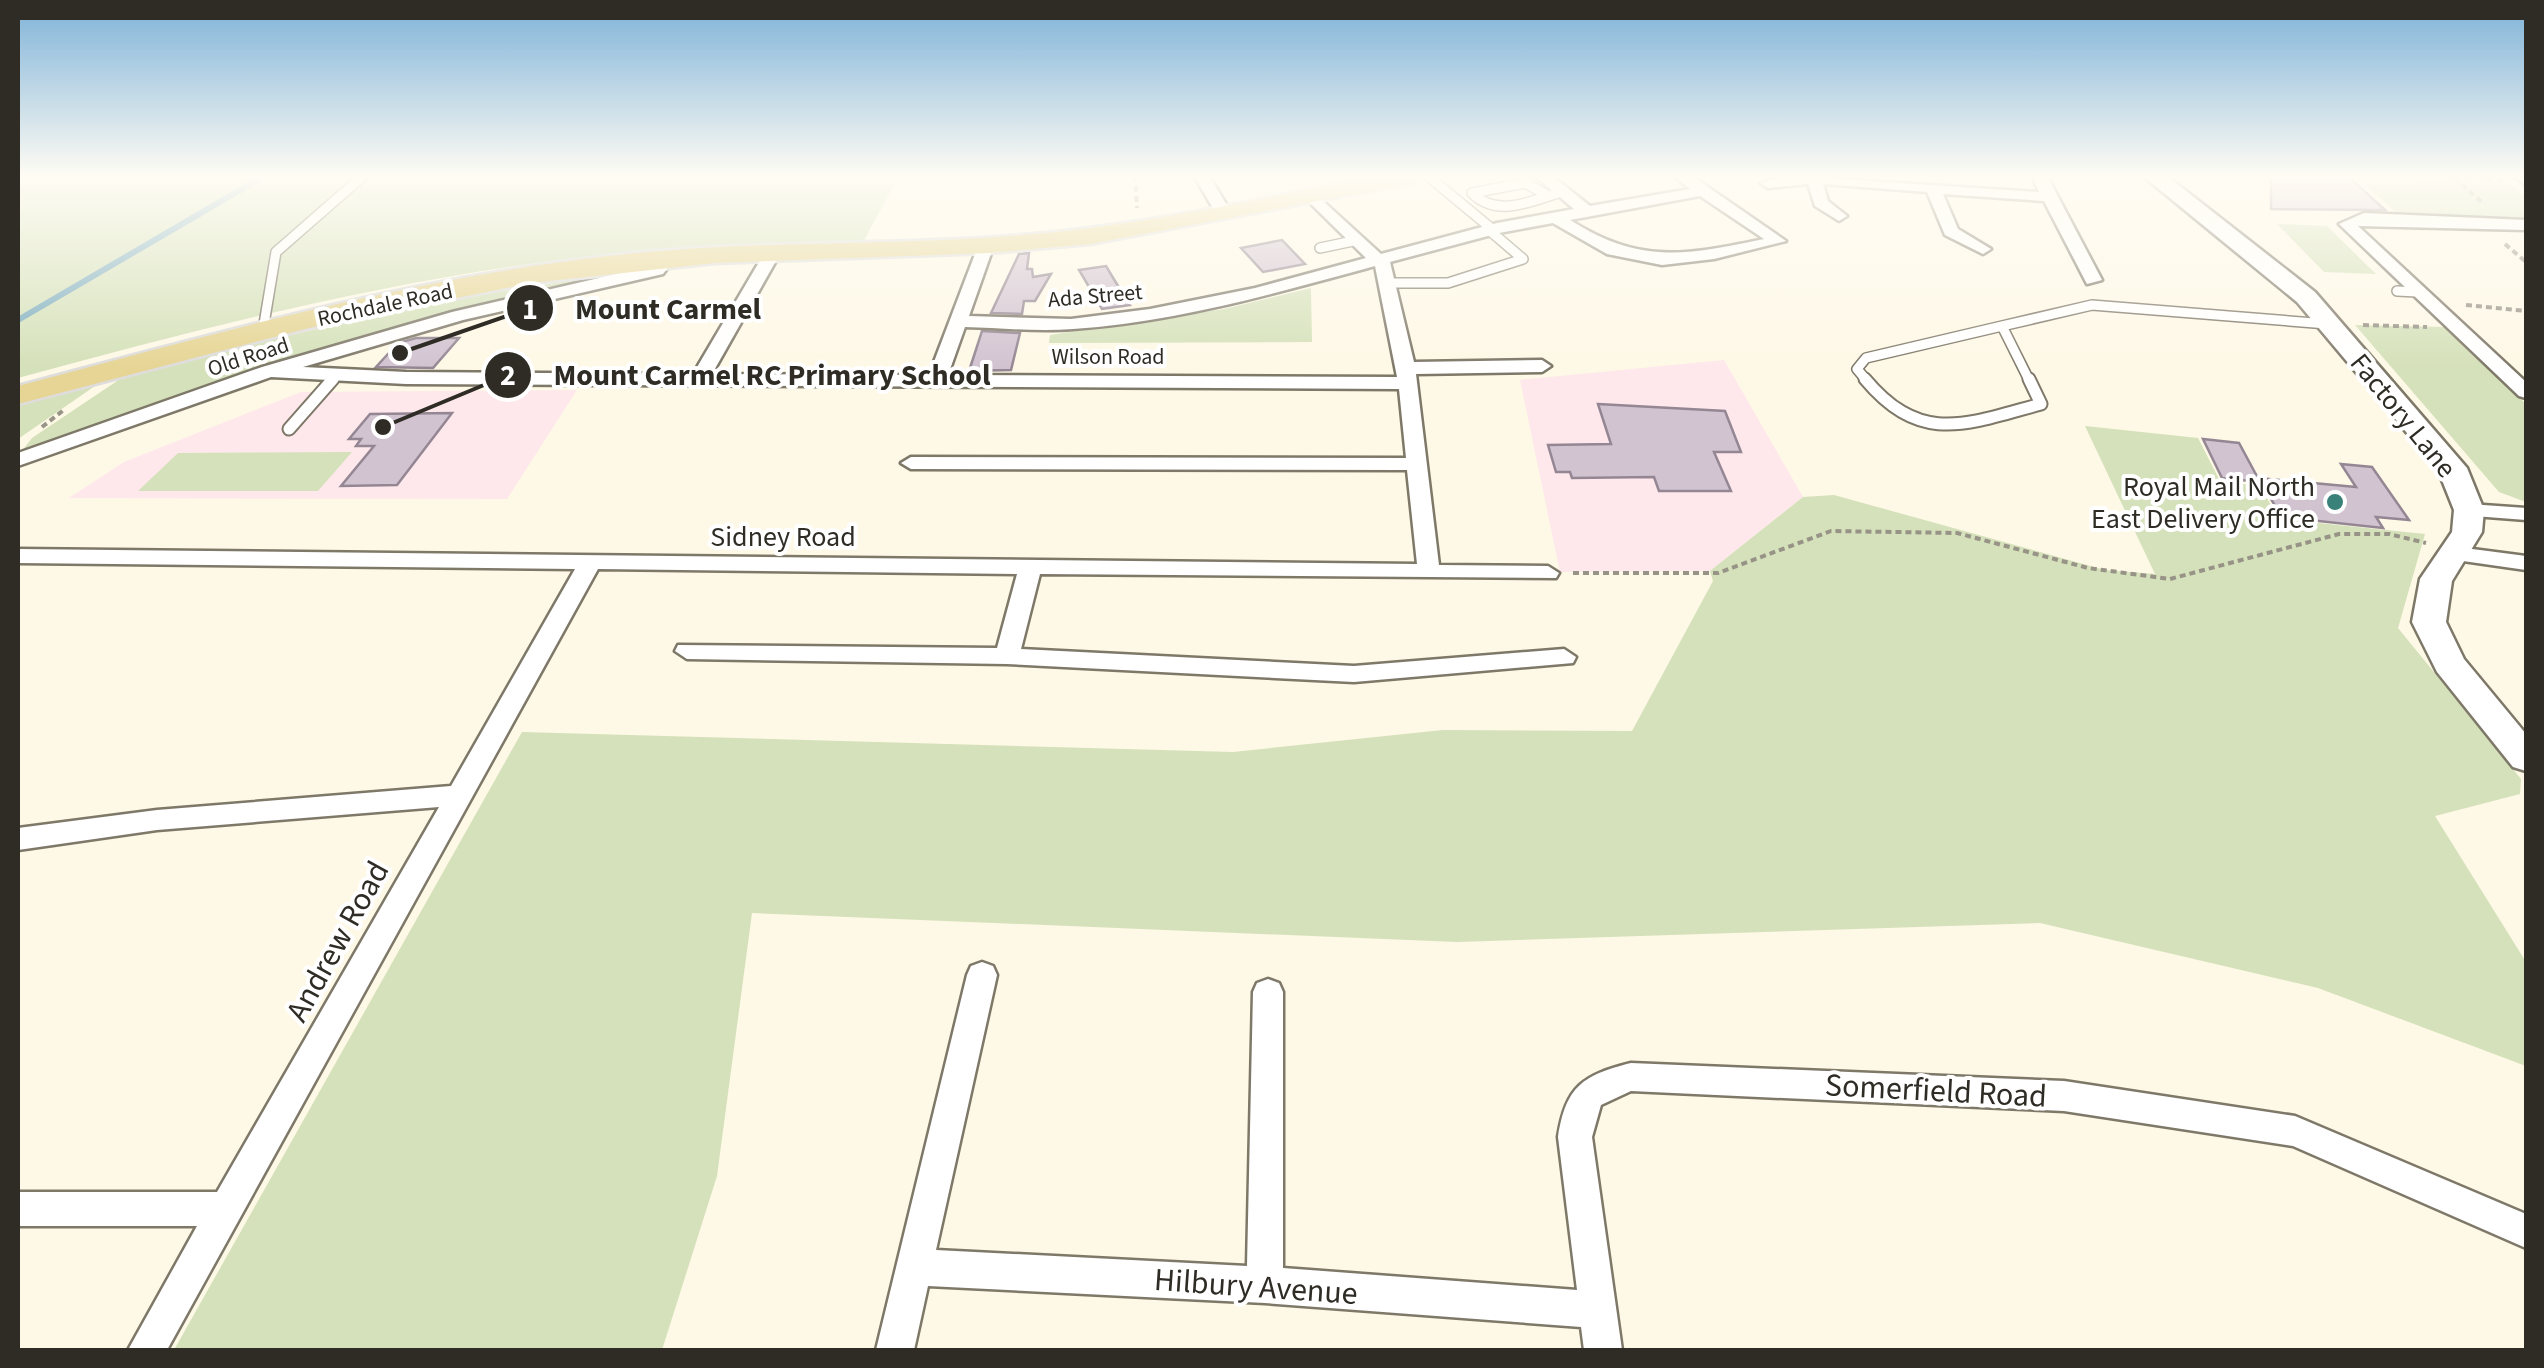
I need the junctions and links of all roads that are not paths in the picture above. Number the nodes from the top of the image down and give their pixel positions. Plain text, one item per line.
1 (290, 240) edge
2 (1026, 240) edge
3 (1358, 240) joint
4 (1449, 240) edge
5 (1502, 240) edge
6 (1587, 240) edge
7 (1775, 240) edge
8 (1966, 240) edge
9 (2071, 240) edge
10 (2235, 240) edge
11 (2361, 240) edge
12 (986, 244) junction
13 (1320, 248) dead end
14 (1983, 249) dead end
15 (773, 252) junction
16 (667, 258) junction
17 (1379, 258) junction
18 (2093, 280) dead end
19 (1388, 283) junction
20 (2397, 291) dead end
21 (2423, 298) junction
22 (958, 321) junction
23 (2001, 324) junction
24 (2338, 324) junction
25 (263, 330) junction
26 (1542, 366) dead end
27 (269, 371) junction
28 (337, 374) junction
29 (1406, 375) junction
30 (2518, 378) edge
31 (700, 380) junction
32 (936, 380) junction
33 (2526, 392) edge
34 (18, 394) edge
35 (288, 429) dead end
36 (18, 460) edge
37 (911, 463) dead end
38 (1419, 464) junction
39 (2469, 510) junction
40 (2526, 514) edge
41 (2458, 554) junction
42 (18, 556) edge
43 (2526, 563) edge
44 (589, 565) junction
45 (1030, 568) junction
46 (1429, 573) junction
47 (1548, 573) road end
48 (687, 650) dead end
49 (1007, 656) junction
50 (1564, 657) dead end
51 (2515, 730) edge
52 (2526, 758) edge
53 (459, 795) junction
54 (18, 838) edge
55 (982, 975) dead end
56 (1268, 992) dead end
57 (227, 1208) junction
58 (18, 1209) edge
59 (2526, 1231) edge
60 (914, 1267) junction
61 (1265, 1285) junction
62 (1598, 1310) junction
63 (147, 1350) edge
64 (894, 1350) edge
65 (1603, 1350) edge

1 - 25 lane
2 - 12 main road, Rochdale Road
3 - 13 lane
3 - 17 street
4 - 17 street, Ada Street
5 - 19 lane
6 - 7 street
8 - 14 street
9 - 18 street
10 - 24 street, Factory Lane
11 - 21 street
12 - 15 main road, Rochdale Road
12 - 22 street
15 - 16 main road, Rochdale Road
15 - 31 street
16 - 25 main road, Rochdale Road
16 - 27 street, Old Road
17 - 19 street
17 - 22 street, Ada Street
19 - 29 street
20 - 21 lane
21 - 30 street
22 - 32 street
23 - 23 lane
23 - 24 lane
24 - 39 street, Factory Lane
25 - 34 main road, Rochdale Road
26 - 29 street, Wilson Road
27 - 28 street, Wilson Road
27 - 36 street, Old Road
28 - 31 street, Wilson Road
28 - 35 lane
29 - 32 street, Wilson Road
29 - 38 street
30 - 33 street
31 - 32 street, Wilson Road
37 - 38 street
38 - 46 street
39 - 40 street
39 - 41 street, Factory Lane
41 - 43 street
41 - 51 street, Factory Lane
42 - 44 street, Sidney Road
44 - 45 street, Sidney Road
44 - 53 street, Andrew Road
45 - 46 street, Sidney Road
45 - 49 street
46 - 47 street, Sidney Road
48 - 49 street
49 - 50 street
51 - 52 street, Factory Lane
53 - 54 street
53 - 57 street, Andrew Road
55 - 60 street
56 - 61 street
57 - 58 street
57 - 63 street, Andrew Road
59 - 62 street, Somerfield Road
60 - 61 street, Hilbury Avenue
60 - 64 street
61 - 62 street, Hilbury Avenue
62 - 65 street, Somerfield Road

